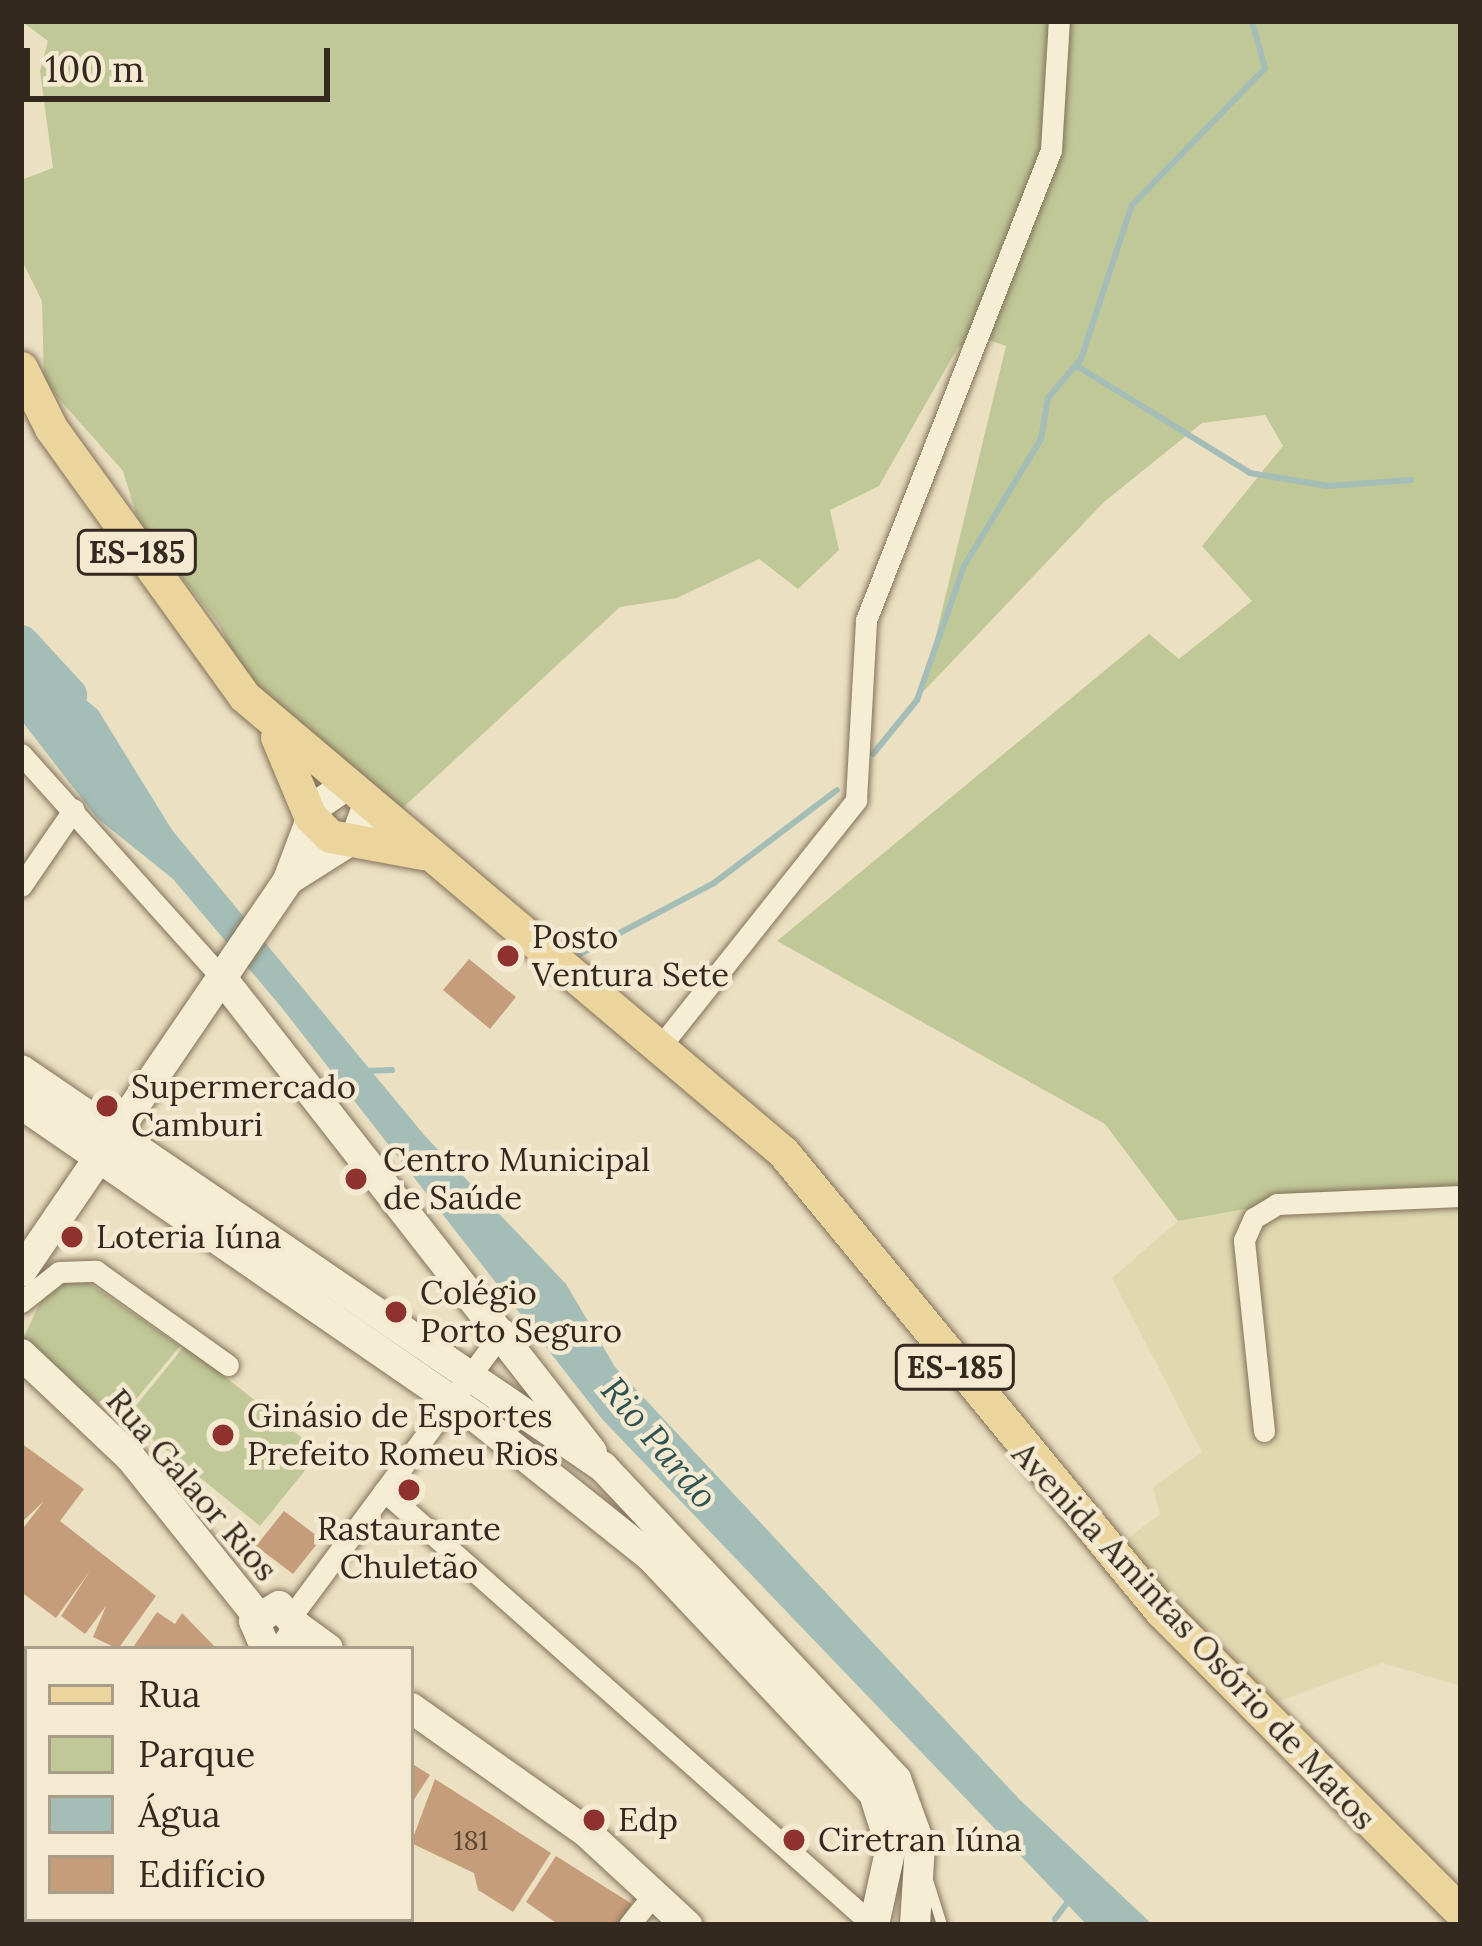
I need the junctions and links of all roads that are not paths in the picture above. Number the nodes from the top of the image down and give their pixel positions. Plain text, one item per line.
1 (1059, 21) edge
2 (21, 368) edge
3 (272, 724) junction
4 (21, 754) edge
5 (355, 798) junction
6 (74, 809) junction
7 (310, 816) junction
8 (343, 846) junction
9 (422, 853) junction
10 (285, 884) junction
11 (21, 886) edge
12 (229, 969) junction
13 (659, 1048) junction
14 (21, 1070) edge
15 (21, 1104) edge
16 (107, 1147) junction
17 (1461, 1196) edge
18 (21, 1272) edge
19 (21, 1302) edge
20 (505, 1330) junction
21 (21, 1354) edge
22 (229, 1365) dead end
23 (459, 1390) junction
24 (1264, 1431) dead end
25 (603, 1467) junction
26 (384, 1491) junction
27 (287, 1639) edge
28 (414, 1710) edge
29 (414, 1734) edge
30 (619, 1862) junction
31 (919, 1862) junction
32 (655, 1892) junction
33 (1461, 1912) edge
34 (629, 1925) edge
35 (687, 1925) edge
36 (874, 1925) edge
37 (915, 1925) edge
38 (942, 1925) edge

1 - 13 street
2 - 3 main road, ES-185
3 - 5 main road, ES-185
3 - 7 main road
4 - 6 street
5 - 7 street
5 - 8 street
5 - 9 main road, ES-185
6 - 11 street
6 - 12 street
7 - 8 main road
7 - 10 street
8 - 9 main road
8 - 10 street
9 - 13 main road, Avenida Amintas Osório de Matos / ES-185
10 - 12 street
12 - 16 street
12 - 20 street
13 - 33 main road, Avenida Amintas Osório de Matos / ES-185
14 - 16 street
15 - 16 street
16 - 18 street
16 - 23 street
17 - 24 street
19 - 22 street
20 - 23 street
20 - 25 street
21 - 27 street, Rua Galaor Rios
23 - 25 street
23 - 26 street
23 - 36 street
25 - 31 street
26 - 27 street
26 - 36 street
28 - 30 street
29 - 30 street
30 - 32 street
31 - 37 street
31 - 38 lane
32 - 34 street
32 - 35 street

